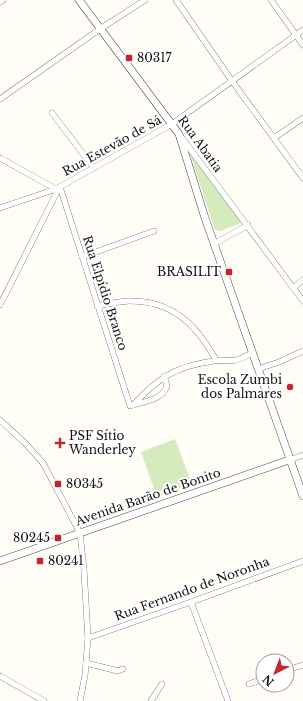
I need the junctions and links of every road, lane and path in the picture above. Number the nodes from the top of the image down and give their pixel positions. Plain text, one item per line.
1 (3, 0) edge
2 (79, 0) edge
3 (146, 0) edge
4 (176, 0) edge
5 (271, 0) edge
6 (0, 2) edge
7 (100, 30) junction
8 (303, 30) edge
9 (296, 35) junction
10 (303, 45) edge
11 (232, 81) junction
12 (0, 99) edge
13 (52, 113) dead end
14 (303, 118) edge
15 (172, 124) junction
16 (179, 134) junction
17 (274, 138) junction
18 (0, 158) edge
19 (94, 168) junction
20 (303, 176) edge
21 (58, 188) junction
22 (0, 208) edge
23 (248, 225) junction
24 (154, 231) dead end
25 (214, 244) junction
26 (82, 257) junction
27 (303, 280) edge
28 (293, 288) junction
29 (303, 301) edge
30 (0, 305) edge
31 (97, 306) junction
32 (303, 351) edge
33 (253, 353) junction
34 (216, 360) junction
35 (258, 369) junction
36 (164, 376) junction
37 (131, 405) junction
38 (0, 420) edge
39 (303, 455) edge
40 (290, 460) junction
41 (303, 496) edge
42 (80, 532) junction
43 (0, 561) edge
44 (303, 561) edge
45 (191, 602) junction
46 (88, 638) junction
47 (86, 663) junction
48 (123, 669) dead end
49 (0, 676) edge
50 (255, 682) edge
51 (162, 684) dead end
52 (249, 684) dead end
53 (44, 701) edge
54 (80, 701) edge
55 (151, 701) edge
56 (228, 701) edge

1 - 6 street
2 - 7 street, Rua Abatia
3 - 7 street
4 - 11 street
5 - 9 street
7 - 12 street
7 - 15 street, Rua Abatia
8 - 9 street, Rua Estevão de Sá
9 - 10 street
9 - 11 street, Rua Estevão de Sá
11 - 15 street, Rua Estevão de Sá
11 - 17 street
13 - 19 street
14 - 17 street
15 - 16 street, Rua Abatia
15 - 19 street, Rua Estevão de Sá
16 - 23 street, Rua Abatia
16 - 25 street
17 - 20 street
18 - 21 street
19 - 21 street, Rua Estevão de Sá
21 - 22 street, Rua Estevão de Sá
21 - 26 street, Rua Elpídio Branco
21 - 30 street
23 - 25 street
23 - 28 street, Rua Abatia
24 - 26 street
25 - 33 street
26 - 31 street, Rua Elpídio Branco
27 - 28 street
28 - 29 street, Rua Abatia
31 - 34 street
31 - 37 street, Rua Elpídio Branco
32 - 35 street
33 - 34 street
33 - 35 street
34 - 36 street
35 - 40 street
36 - 37 street
36 - 37 street
38 - 42 street
39 - 40 street, Avenida Barão de Bonito
40 - 41 street
40 - 42 street, Avenida Barão de Bonito
42 - 43 street, Avenida Barão de Bonito
42 - 46 street
44 - 45 street, Rua Fernando de Noronha
45 - 46 street, Rua Fernando de Noronha
45 - 56 street
46 - 47 street
47 - 48 street
47 - 54 street
49 - 53 street
50 - 52 street
51 - 55 street

